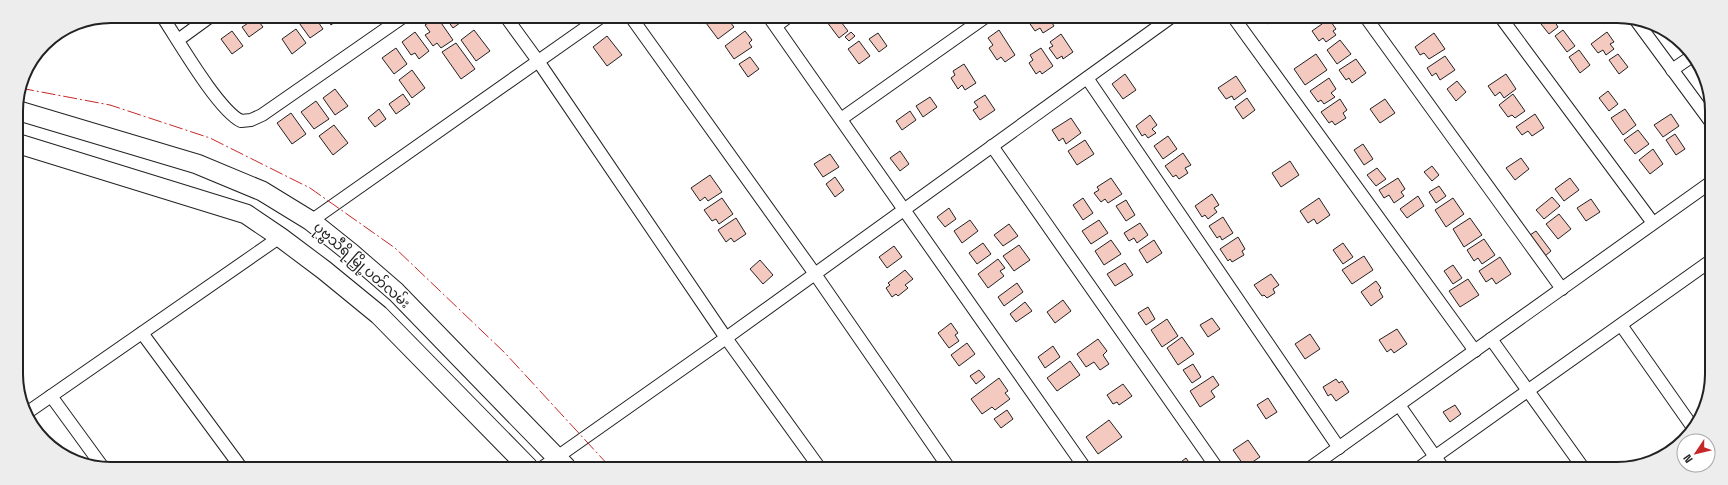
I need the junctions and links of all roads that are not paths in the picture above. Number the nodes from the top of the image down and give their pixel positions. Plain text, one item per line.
1 (167, 23) edge
2 (201, 23) edge
3 (394, 23) edge
4 (510, 23) edge
5 (592, 23) edge
6 (635, 23) edge
7 (773, 23) edge
8 (977, 23) edge
9 (1163, 23) edge
10 (1238, 23) edge
11 (1370, 23) edge
12 (1505, 23) edge
13 (1641, 27) edge
14 (178, 40) junction
15 (1688, 59) edge
16 (538, 61) junction
17 (1672, 70) junction
18 (1087, 78) junction
19 (23, 112) edge
20 (1705, 114) edge
21 (842, 119) junction
22 (23, 145) edge
23 (992, 146) junction
24 (1705, 187) edge
25 (904, 209) junction
26 (311, 221) junction
27 (1653, 224) junction
28 (280, 236) junction
29 (1705, 265) edge
30 (815, 274) junction
31 (1562, 289) junction
32 (1621, 325) junction
33 (142, 333) junction
34 (726, 338) junction
35 (1492, 339) junction
36 (1475, 351) junction
37 (1528, 391) junction
38 (51, 396) junction
39 (1399, 405) junction
40 (31, 410) edge
41 (1690, 423) edge
42 (1339, 448) junction
43 (1435, 457) junction
44 (98, 461) edge
45 (237, 462) edge
46 (523, 462) edge
47 (554, 462) edge
48 (559, 462) edge
49 (815, 462) edge
50 (945, 462) edge
51 (1081, 462) edge
52 (1213, 462) edge
53 (1319, 462) edge
54 (1428, 462) edge
55 (1439, 462) edge
56 (1579, 462) edge

1 - 14 street
2 - 14 street
3 - 14 street
4 - 16 street
5 - 16 street
6 - 30 street
7 - 21 street
8 - 21 street
9 - 18 street
10 - 36 street
11 - 31 street
12 - 27 street
13 - 17 street
15 - 17 street
16 - 26 street
16 - 34 street
17 - 20 street
18 - 23 street
18 - 42 street
19 - 26 main road, ပုဗ္ဗသီရိ မြို့ပတ်လမ်း
21 - 25 street
22 - 28 main road, ပုဗ္ဗသီရိ မြို့ပတ်လမ်း
23 - 25 street
23 - 52 street
24 - 27 street
25 - 30 street
25 - 51 street
26 - 47 main road, ပုဗ္ဗသီရိ မြို့ပတ်လမ်း
27 - 31 street
28 - 33 street
28 - 46 main road, ပုဗ္ဗသီရိ မြို့ပတ်လမ်း
29 - 32 street
30 - 34 street
30 - 50 street
31 - 35 street
32 - 37 street
32 - 41 street
33 - 38 street
33 - 45 street
34 - 48 street
34 - 49 street
35 - 36 street
35 - 37 street
36 - 39 street
37 - 43 street
37 - 56 street
38 - 40 street
38 - 44 street
39 - 42 street
39 - 43 street
42 - 53 street
43 - 54 street
43 - 55 street

